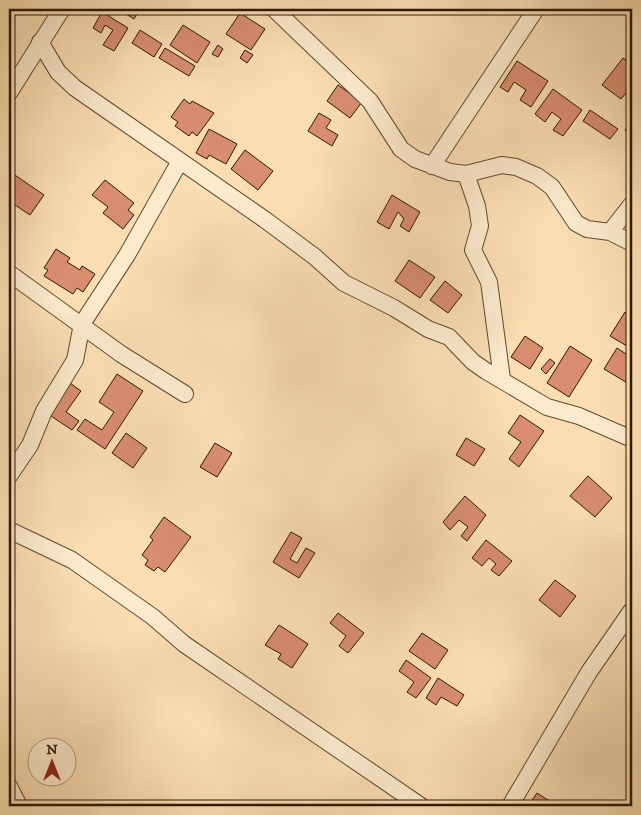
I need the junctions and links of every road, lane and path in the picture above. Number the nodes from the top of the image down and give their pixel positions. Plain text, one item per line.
1 (62, 9) edge
2 (274, 9) edge
3 (536, 9) edge
4 (40, 42) junction
5 (9, 93) edge
6 (180, 161) junction
7 (432, 166) junction
8 (466, 174) junction
9 (632, 204) edge
10 (610, 232) junction
11 (632, 243) edge
12 (9, 273) edge
13 (82, 324) junction
14 (502, 379) junction
15 (185, 394) dead end
16 (632, 439) edge
17 (9, 476) edge
18 (9, 530) edge
19 (632, 610) edge
20 (9, 786) edge
21 (19, 806) edge
22 (422, 806) edge
23 (510, 806) edge

1 - 4 street
2 - 7 street
3 - 7 street
4 - 5 street
4 - 6 street
6 - 13 street
6 - 14 street
7 - 8 street
8 - 10 street
8 - 14 street
9 - 10 street
10 - 11 street
12 - 13 street
13 - 15 street
13 - 17 street
14 - 16 street
18 - 22 street
19 - 23 street
20 - 21 street

